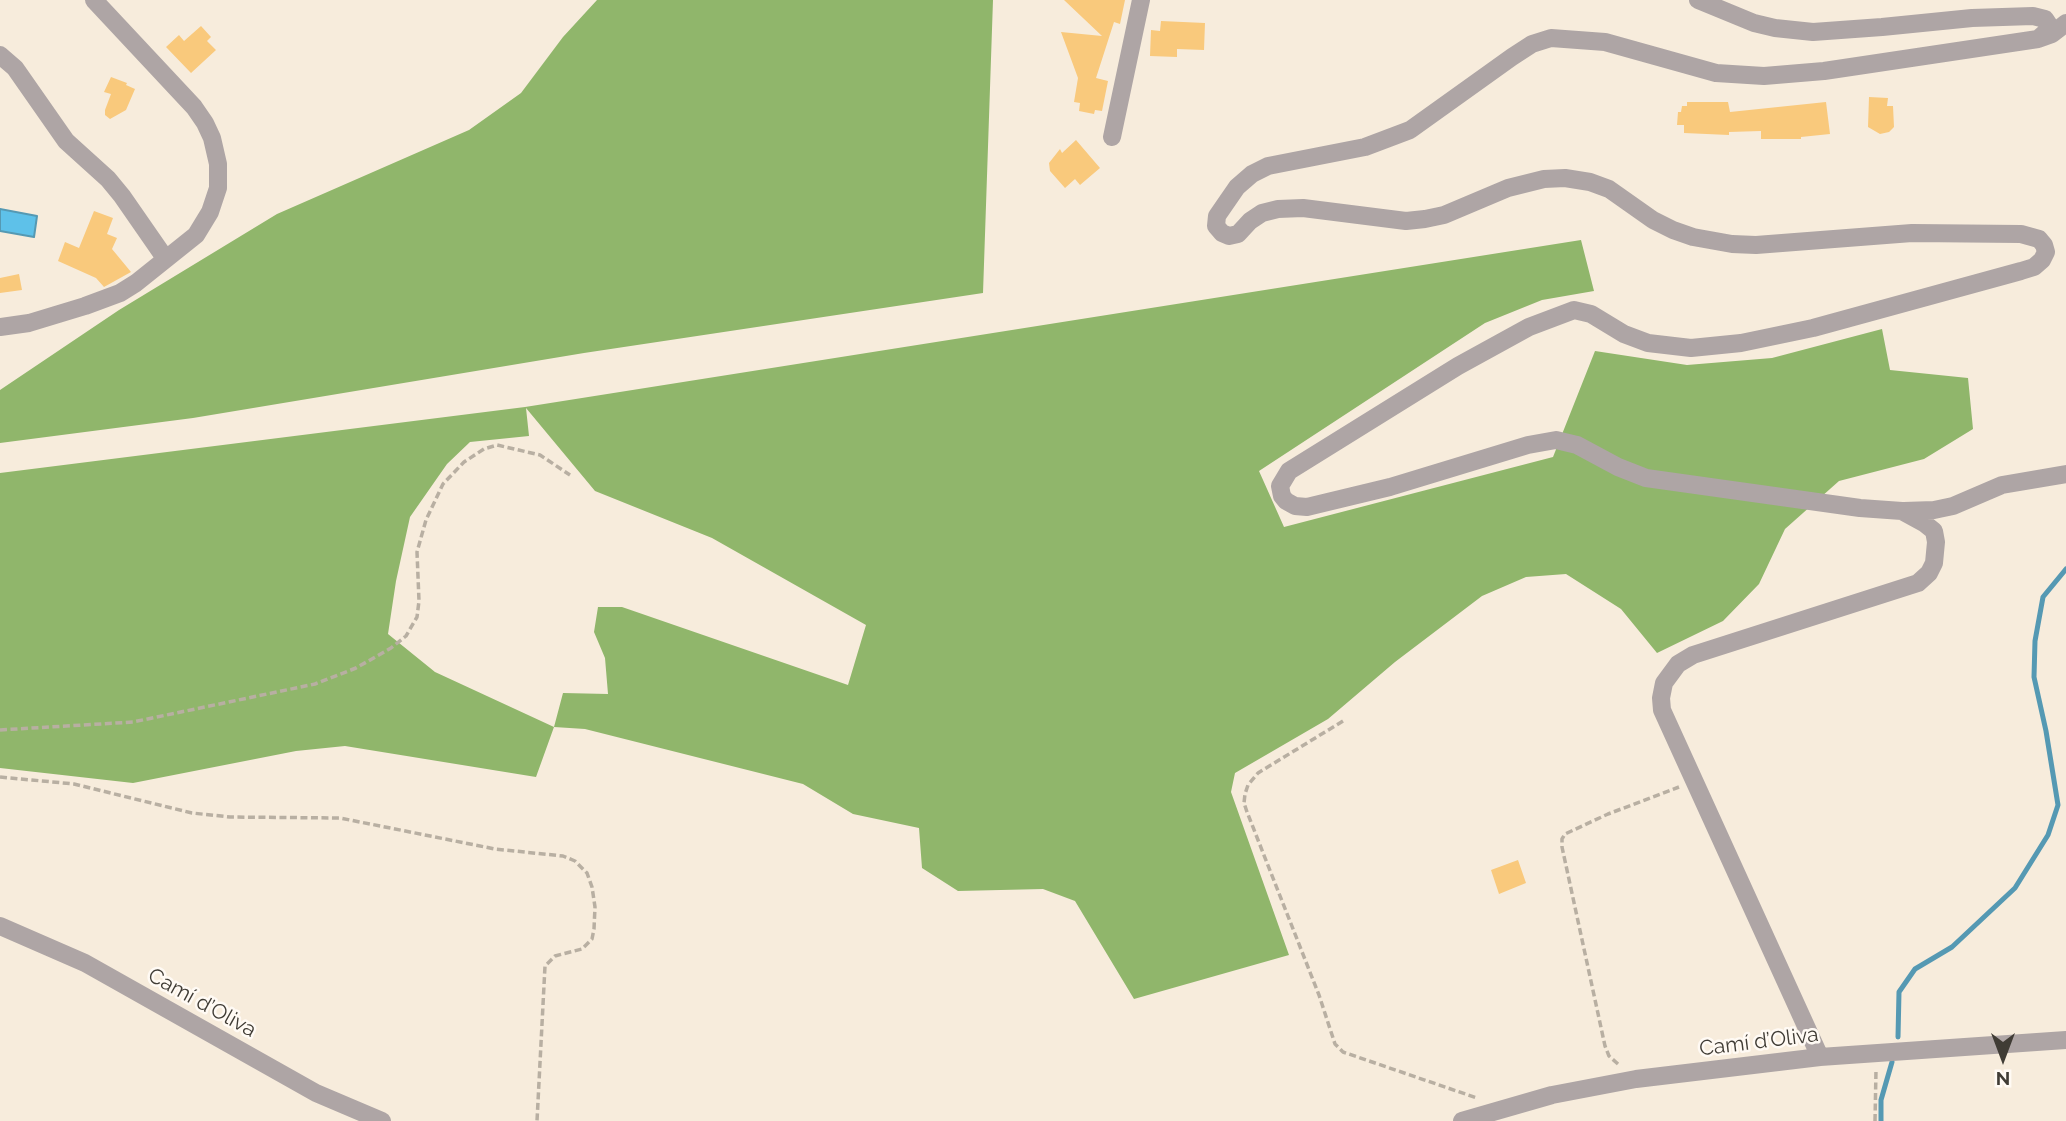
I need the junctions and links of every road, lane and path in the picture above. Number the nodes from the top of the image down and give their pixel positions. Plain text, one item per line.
1 (94, 0) edge
2 (1141, 0) edge
3 (1698, 0) edge
4 (2066, 23) edge
5 (2038, 39) junction
6 (0, 55) edge
7 (1112, 137) dead end
8 (165, 258) junction
9 (0, 327) edge
10 (2066, 474) edge
11 (570, 475) dead end
12 (1902, 511) junction
13 (1343, 721) dead end
14 (0, 730) edge
15 (0, 777) edge
16 (1695, 782) junction
17 (0, 926) edge
18 (2066, 1040) edge
19 (1876, 1054) junction
20 (1821, 1057) junction
21 (1631, 1063) dead end
22 (1506, 1108) junction
23 (382, 1121) edge
24 (537, 1121) edge
25 (1462, 1121) edge
26 (1875, 1121) edge

1 - 8 street
2 - 7 street
3 - 5 street
4 - 5 street
5 - 12 street
6 - 8 street
8 - 9 street
10 - 12 street
11 - 14 path
12 - 16 street
13 - 22 path
15 - 24 path
16 - 20 street
16 - 21 path
17 - 23 street, Camí d’Oliva
18 - 19 street, Camí d’Oliva
19 - 20 street, Camí d’Oliva
19 - 26 path
20 - 22 street, Camí d’Oliva
22 - 25 street, Camí d’Oliva

